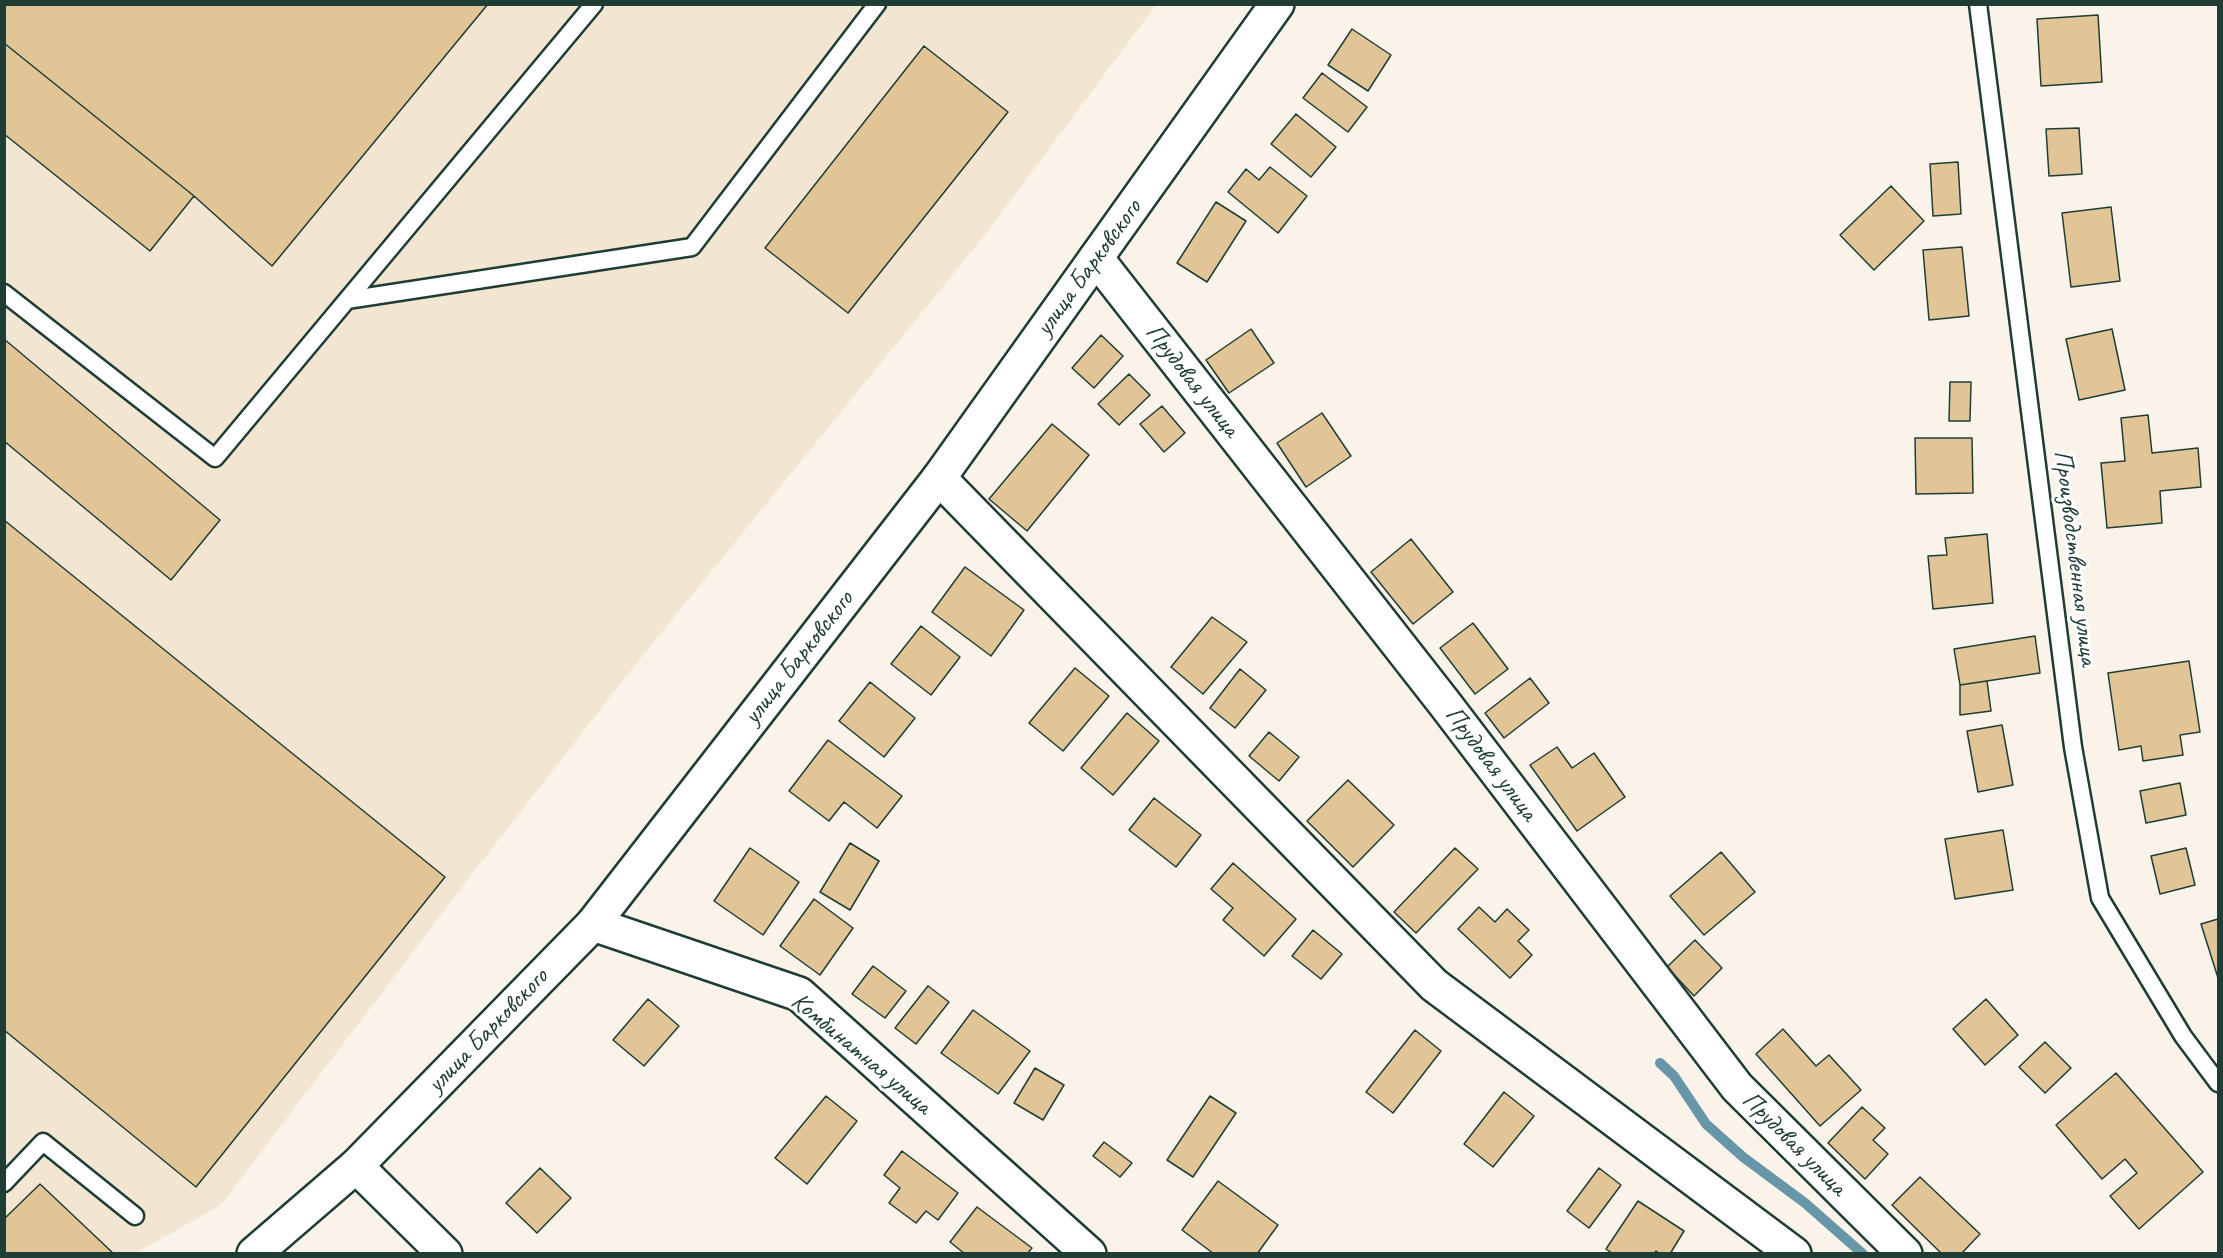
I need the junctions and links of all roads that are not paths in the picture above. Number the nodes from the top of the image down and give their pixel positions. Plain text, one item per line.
1 (594, 4) edge
2 (876, 4) edge
3 (1277, 4) edge
4 (1978, 4) edge
5 (1096, 258) junction
6 (4, 293) edge
7 (347, 300) junction
8 (939, 478) junction
9 (593, 924) junction
10 (2218, 1083) edge
11 (356, 1166) junction
12 (4, 1183) edge
13 (135, 1216) dead end
14 (1085, 1252) edge
15 (254, 1254) edge
16 (445, 1254) edge
17 (1794, 1254) edge
18 (1905, 1254) edge

1 - 7 lane
2 - 7 lane
3 - 5 street, улица Барковского
4 - 10 lane, Производственная улица
5 - 8 street, улица Барковского
5 - 18 street, Прудовая улица
6 - 7 lane
8 - 9 street, улица Барковского
8 - 17 street
9 - 11 street, улица Барковского
9 - 14 street, Комбинатная улица
11 - 15 street, улица Барковского
11 - 16 street
12 - 13 lane

